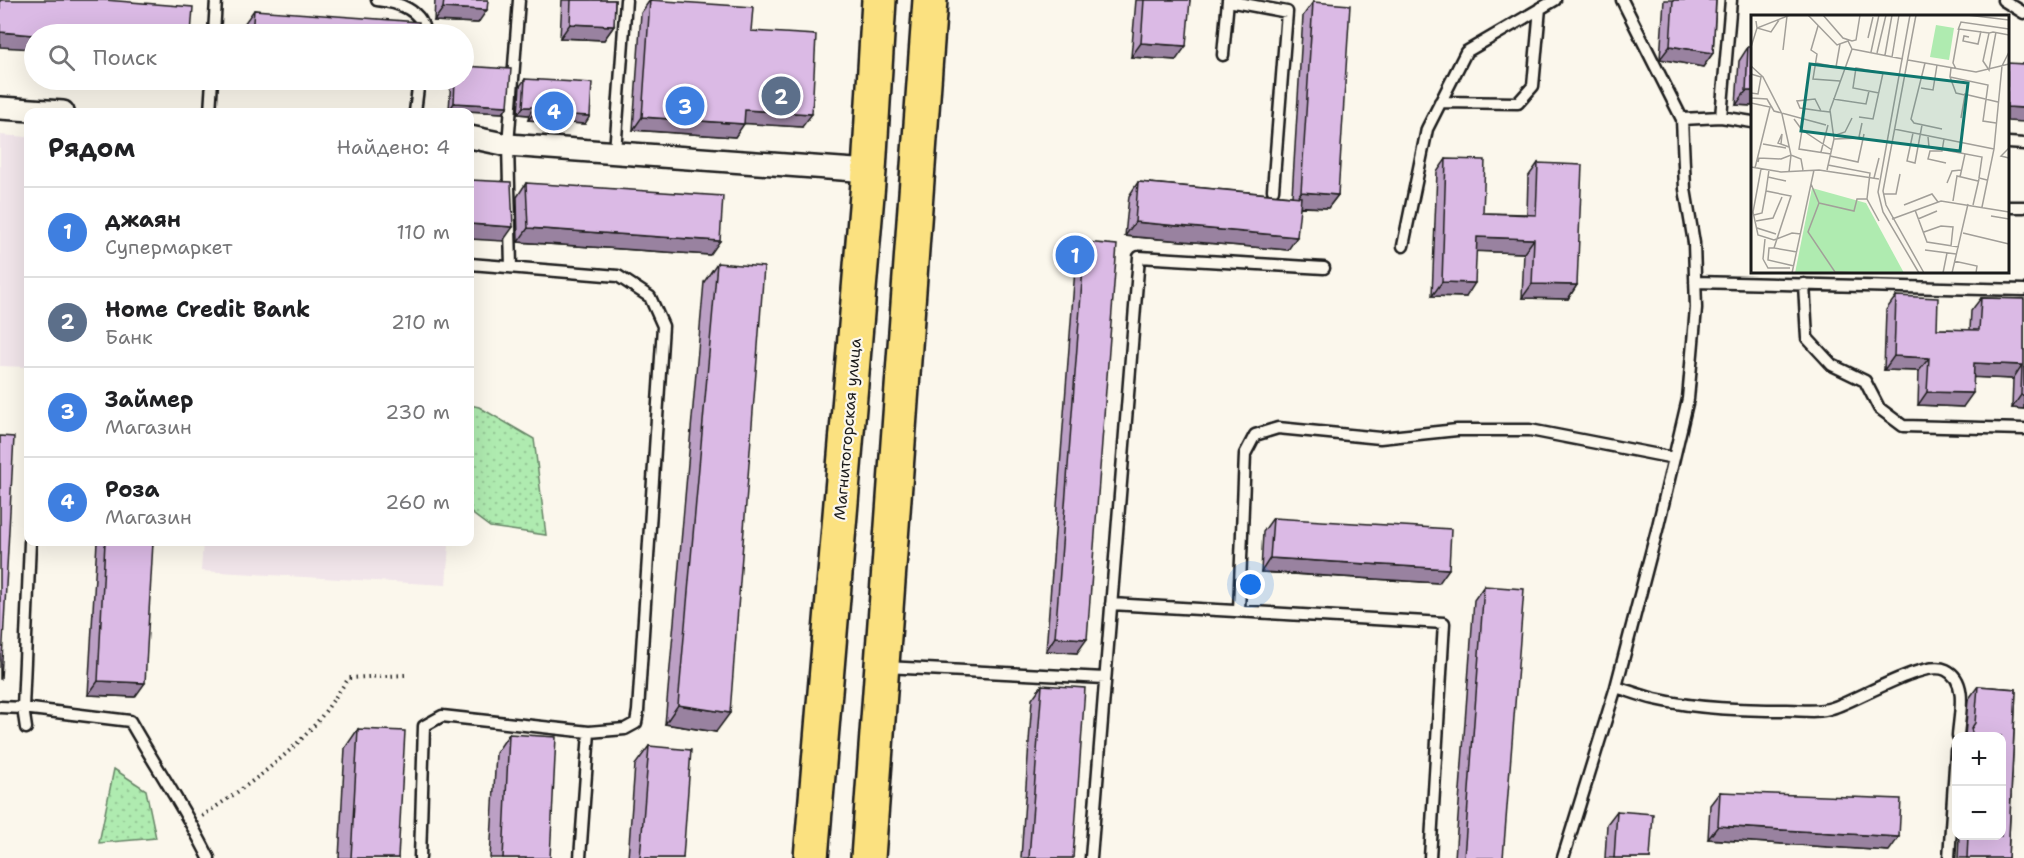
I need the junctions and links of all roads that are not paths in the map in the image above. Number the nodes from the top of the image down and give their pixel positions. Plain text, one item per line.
1 (216, 0) edge
2 (377, 0) edge
3 (519, 0) edge
4 (626, 0) edge
5 (879, 0) edge
6 (930, 0) edge
7 (1263, 0) edge
8 (1555, 0) edge
9 (1622, 0) edge
10 (1731, 0) edge
11 (2003, 0) edge
12 (1228, 1) edge
13 (1251, 5) junction
14 (1540, 8) junction
15 (2024, 9) edge
16 (215, 24) edge
17 (421, 24) edge
18 (1223, 55) dead end
19 (211, 90) edge
20 (418, 90) edge
21 (1440, 102) junction
22 (0, 108) edge
23 (210, 108) edge
24 (416, 108) edge
25 (24, 110) edge
26 (1722, 117) junction
27 (1682, 119) junction
28 (1751, 122) edge
29 (474, 138) edge
30 (2009, 143) edge
31 (2024, 144) edge
32 (508, 145) junction
33 (615, 152) junction
34 (869, 171) junction
35 (1273, 190) dead end
36 (1403, 246) dead end
37 (474, 264) edge
38 (510, 267) junction
39 (1324, 268) dead end
40 (1695, 282) junction
41 (1804, 285) junction
42 (2024, 290) edge
43 (2024, 429) edge
44 (1674, 458) junction
45 (30, 546) edge
46 (1111, 603) junction
47 (1239, 611) junction
48 (881, 667) junction
49 (1105, 678) junction
50 (1616, 687) junction
51 (0, 707) edge
52 (23, 708) junction
53 (26, 728) dead end
54 (589, 732) junction
55 (1958, 732) edge
56 (1954, 786) edge
57 (209, 858) edge
58 (420, 858) edge
59 (580, 858) edge
60 (811, 858) edge
61 (868, 858) edge
62 (1091, 858) edge
63 (1431, 858) edge
64 (1563, 858) edge
65 (1949, 858) edge

1 - 16 lane
2 - 17 lane
3 - 32 lane
4 - 33 lane
5 - 34 main road, Магнитогорская улица
6 - 48 main road
7 - 13 lane
8 - 14 lane
9 - 27 lane
10 - 26 lane
11 - 15 lane
12 - 13 lane
12 - 18 lane
13 - 35 lane
14 - 21 lane
14 - 21 lane
19 - 23 lane
20 - 24 lane
21 - 36 lane
22 - 25 street
26 - 27 lane
26 - 28 lane
27 - 40 lane
29 - 32 street
30 - 31 lane
32 - 33 street
32 - 38 lane
33 - 34 street
34 - 60 main road, Магнитогорская улица
37 - 38 lane
38 - 54 lane
39 - 46 lane
40 - 41 lane
40 - 44 lane
41 - 42 lane
41 - 43 lane
44 - 47 lane
44 - 50 lane
45 - 52 lane
46 - 47 lane
46 - 49 lane
47 - 63 lane
48 - 49 lane
48 - 61 main road
49 - 62 lane
50 - 55 lane
50 - 64 lane
51 - 52 lane
52 - 53 lane
52 - 57 lane
54 - 58 lane
54 - 59 lane
56 - 65 lane

